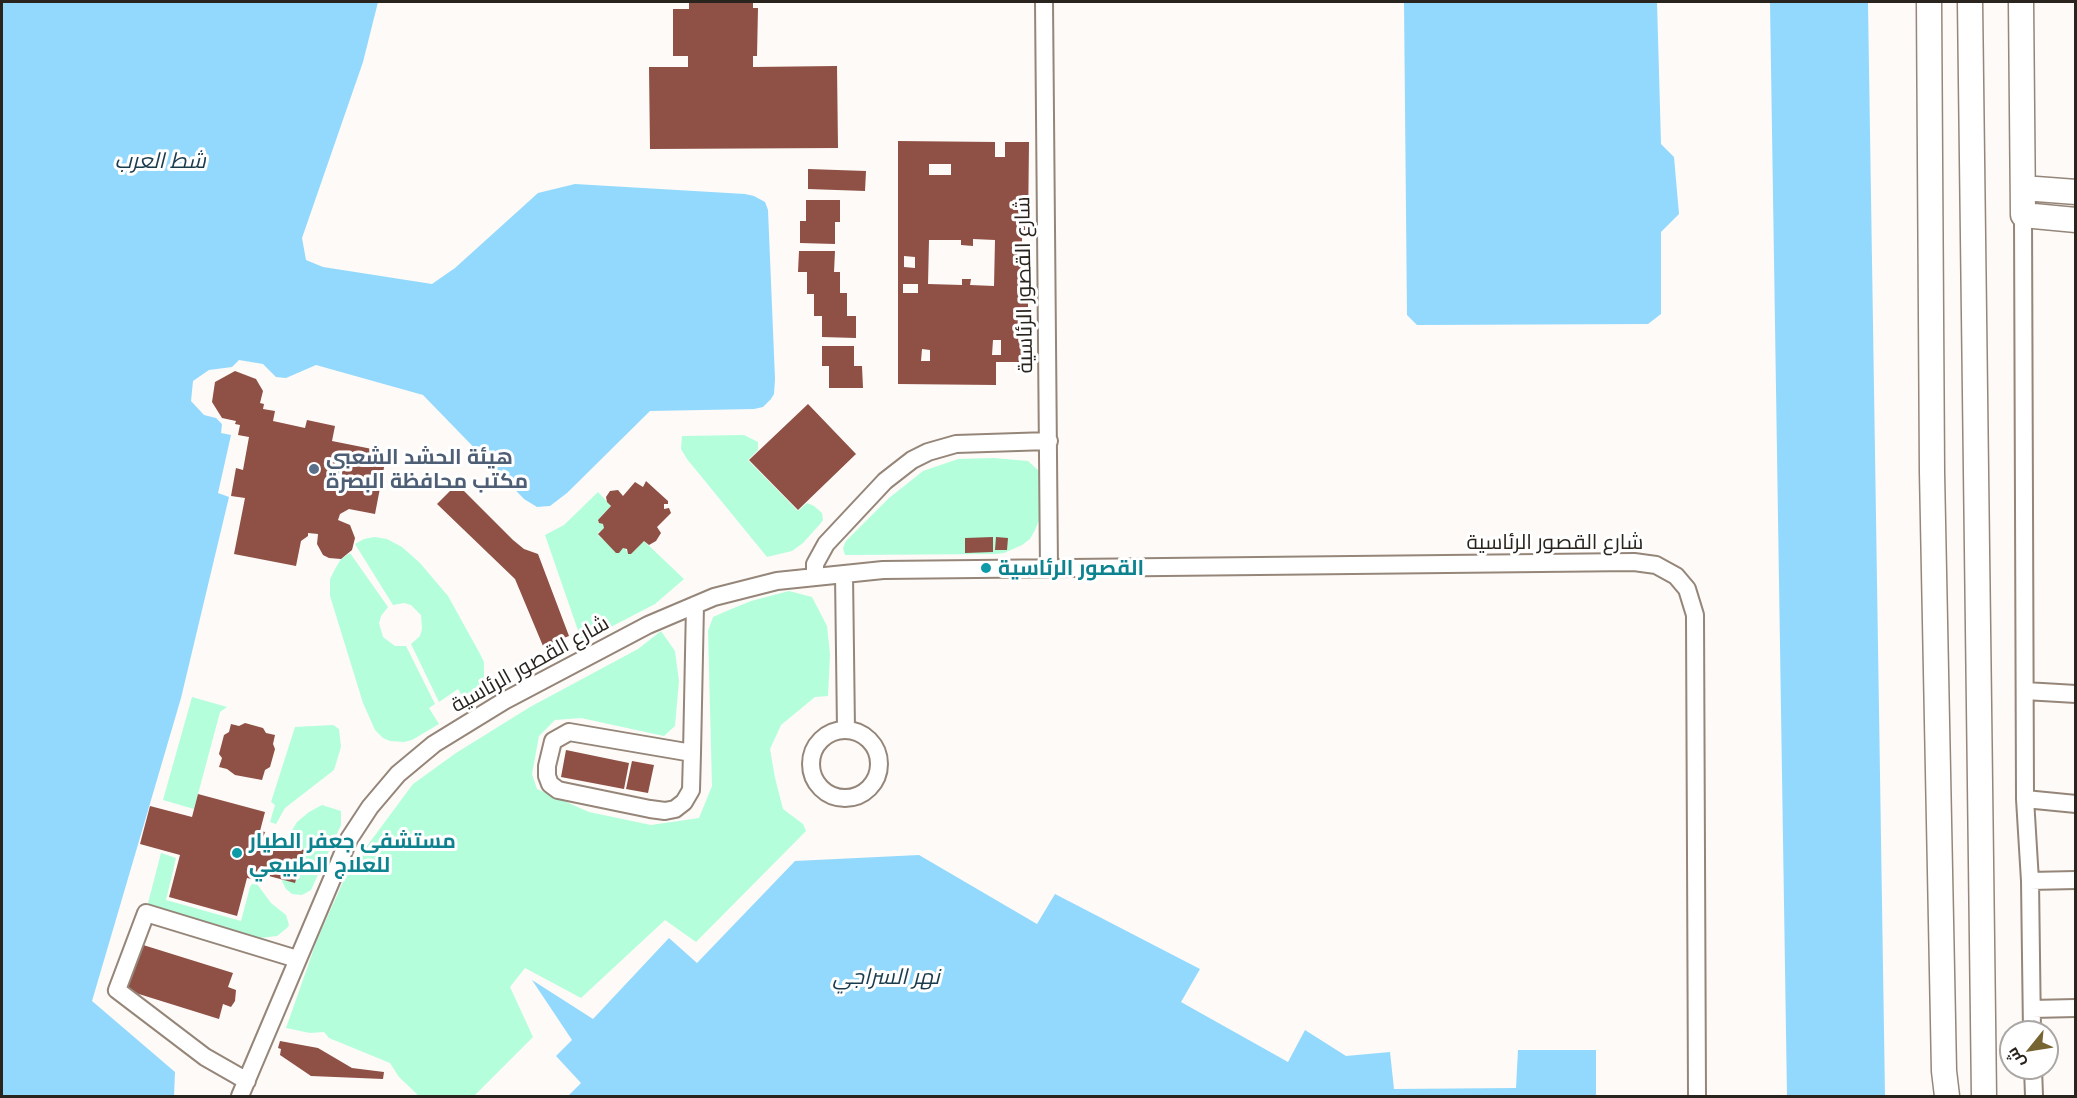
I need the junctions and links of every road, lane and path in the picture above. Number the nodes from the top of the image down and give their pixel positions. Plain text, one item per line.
1 (1044, 2) edge
2 (1929, 2) edge
3 (1970, 2) edge
4 (2021, 2) edge
5 (2023, 188) junction
6 (2076, 192) edge
7 (2023, 215) junction
8 (2076, 220) edge
9 (1049, 441) junction
10 (1049, 568) junction
11 (844, 574) junction
12 (815, 577) junction
13 (695, 605) junction
14 (2025, 691) junction
15 (2076, 694) edge
16 (846, 730) junction
17 (692, 753) junction
18 (2025, 799) junction
19 (2076, 804) edge
20 (2076, 880) edge
21 (2030, 881) junction
22 (297, 959) junction
23 (2076, 1008) edge
24 (2032, 1009) junction
25 (2032, 1020) edge
26 (2033, 1080) edge
27 (244, 1089) edge
28 (1697, 1096) edge
29 (1947, 1096) edge
30 (1984, 1096) edge
31 (2034, 1096) edge

1 - 9 street, شارع القصور الرئاسية
2 - 29 main road
3 - 30 main road
4 - 5 main road
5 - 6 main road
5 - 7 main road
7 - 8 main road
7 - 14 street
9 - 10 street, شارع القصور الرئاسية
9 - 12 street
10 - 11 street, شارع القصور الرئاسية
10 - 28 street, شارع القصور الرئاسية
11 - 12 street, شارع القصور الرئاسية
11 - 16 street
12 - 13 street, شارع القصور الرئاسية
13 - 17 street
13 - 22 street, شارع القصور الرئاسية
14 - 15 street
14 - 18 street
16 - 16 street
17 - 17 street
18 - 19 street
18 - 21 street
20 - 21 street
21 - 24 street
22 - 27 street, شارع القصور الرئاسية
22 - 27 street
23 - 24 street
24 - 25 street
26 - 31 street

